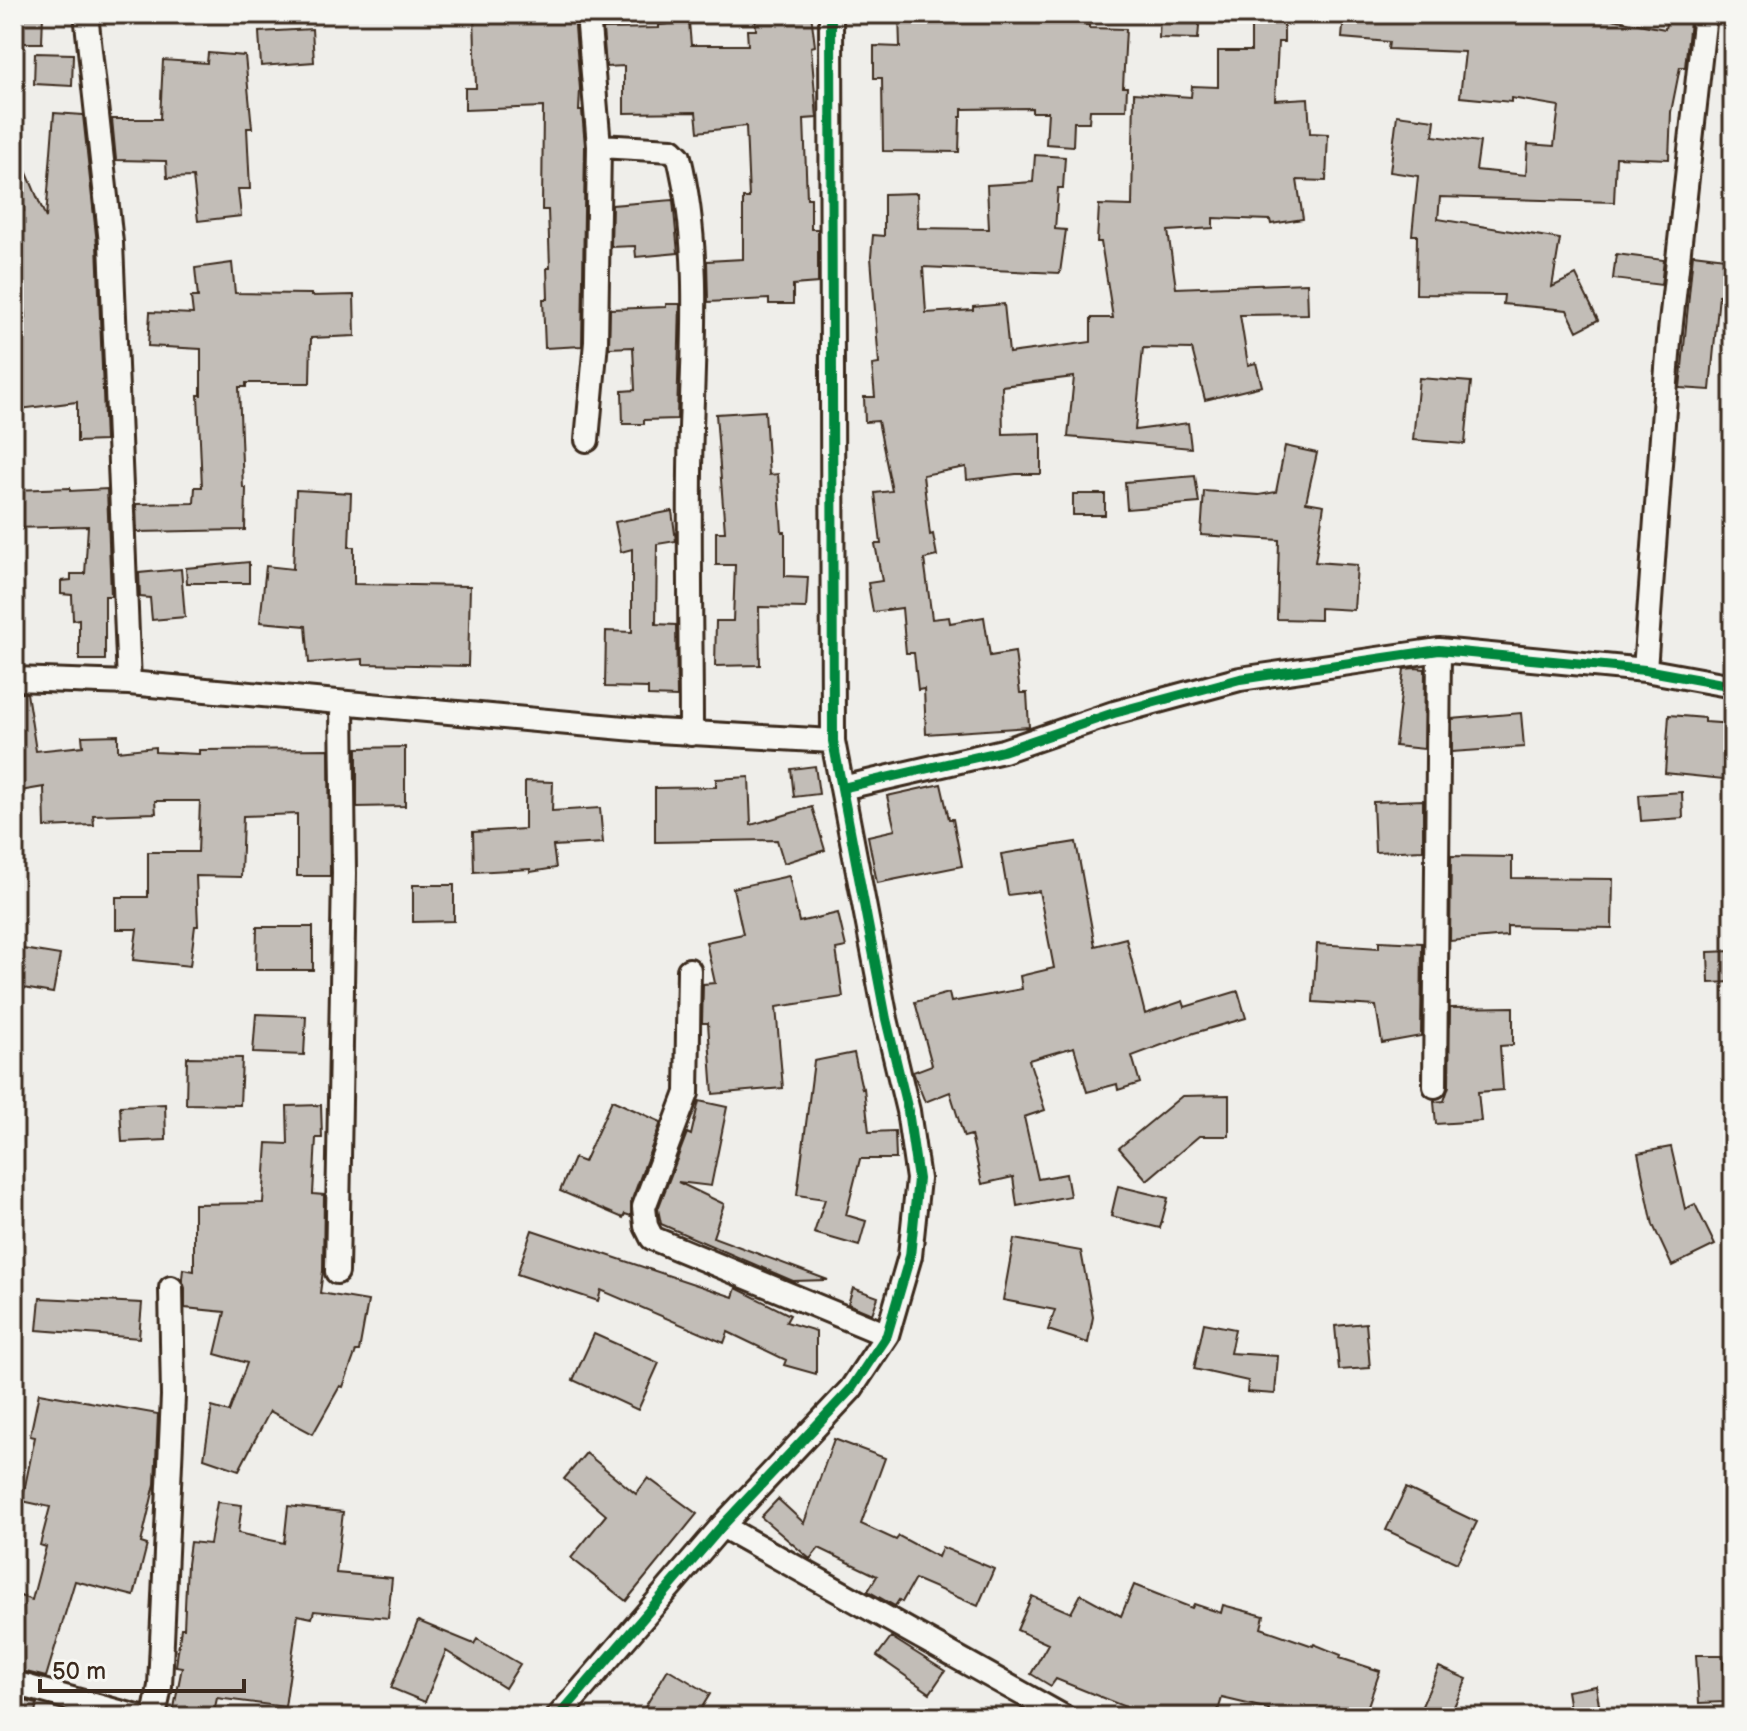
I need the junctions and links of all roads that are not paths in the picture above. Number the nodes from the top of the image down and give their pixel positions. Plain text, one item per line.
1 (588, 14) edge
2 (831, 14) edge
3 (1705, 14) edge
4 (87, 23) dead end
5 (599, 146) junction
6 (587, 440) dead end
7 (1439, 650) junction
8 (1645, 670) junction
9 (14, 679) edge
10 (129, 683) junction
11 (1733, 686) edge
12 (342, 704) junction
13 (691, 734) junction
14 (833, 741) junction
15 (842, 788) junction
16 (689, 970) dead end
17 (1435, 1086) dead end
18 (337, 1272) dead end
19 (171, 1288) dead end
20 (887, 1335) junction
21 (722, 1526) junction
22 (14, 1683) edge
23 (138, 1717) edge
24 (154, 1717) edge
25 (558, 1717) edge
26 (1064, 1717) edge

1 - 5 street
2 - 14 street
3 - 8 street
4 - 10 street
5 - 6 street
5 - 13 street
7 - 8 street
7 - 15 street
7 - 17 street
8 - 11 street
9 - 10 street
10 - 12 street
12 - 13 street
12 - 18 street
13 - 14 street
14 - 15 street
15 - 20 street
16 - 20 street
19 - 24 street
20 - 21 street
21 - 25 street
21 - 26 street
22 - 23 street

